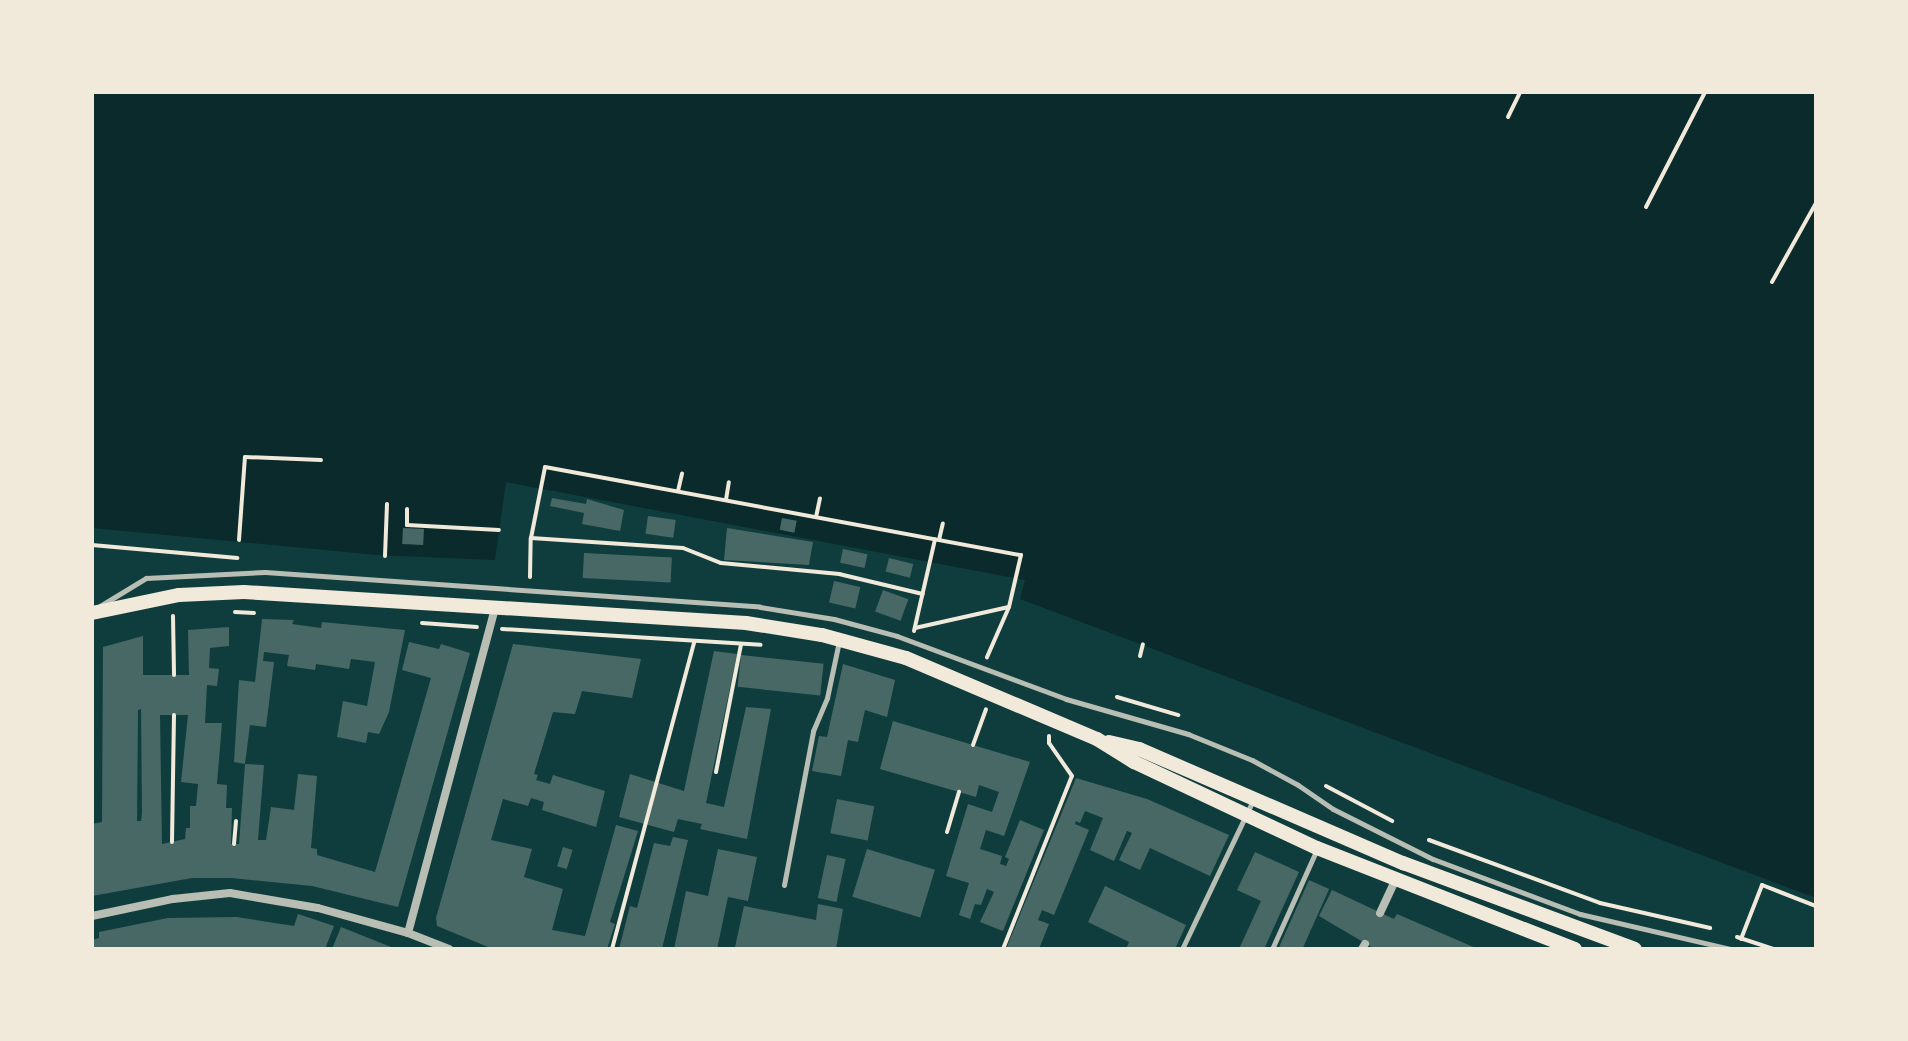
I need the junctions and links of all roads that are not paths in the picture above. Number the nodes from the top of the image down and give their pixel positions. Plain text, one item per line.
1 (495, 608) junction
2 (92, 612) edge
3 (839, 640) junction
4 (1097, 739) junction
5 (1253, 798) junction
6 (1246, 815) junction
7 (1317, 848) junction
8 (1395, 881) junction
9 (784, 885) dead end
10 (1380, 913) dead end
11 (92, 916) edge
12 (408, 933) junction
13 (449, 949) edge
14 (1182, 949) edge
15 (1272, 949) edge
16 (1575, 949) edge
17 (1635, 949) edge
18 (1730, 949) edge

1 - 2 main road
1 - 3 main road
1 - 12 street
2 - 18 lane
3 - 4 main road
3 - 9 lane
4 - 5 main road
4 - 6 main road
5 - 6 lane
5 - 17 main road
6 - 7 main road
6 - 14 lane
7 - 8 main road
7 - 15 lane
8 - 10 street
8 - 16 main road
11 - 12 street
12 - 13 street

